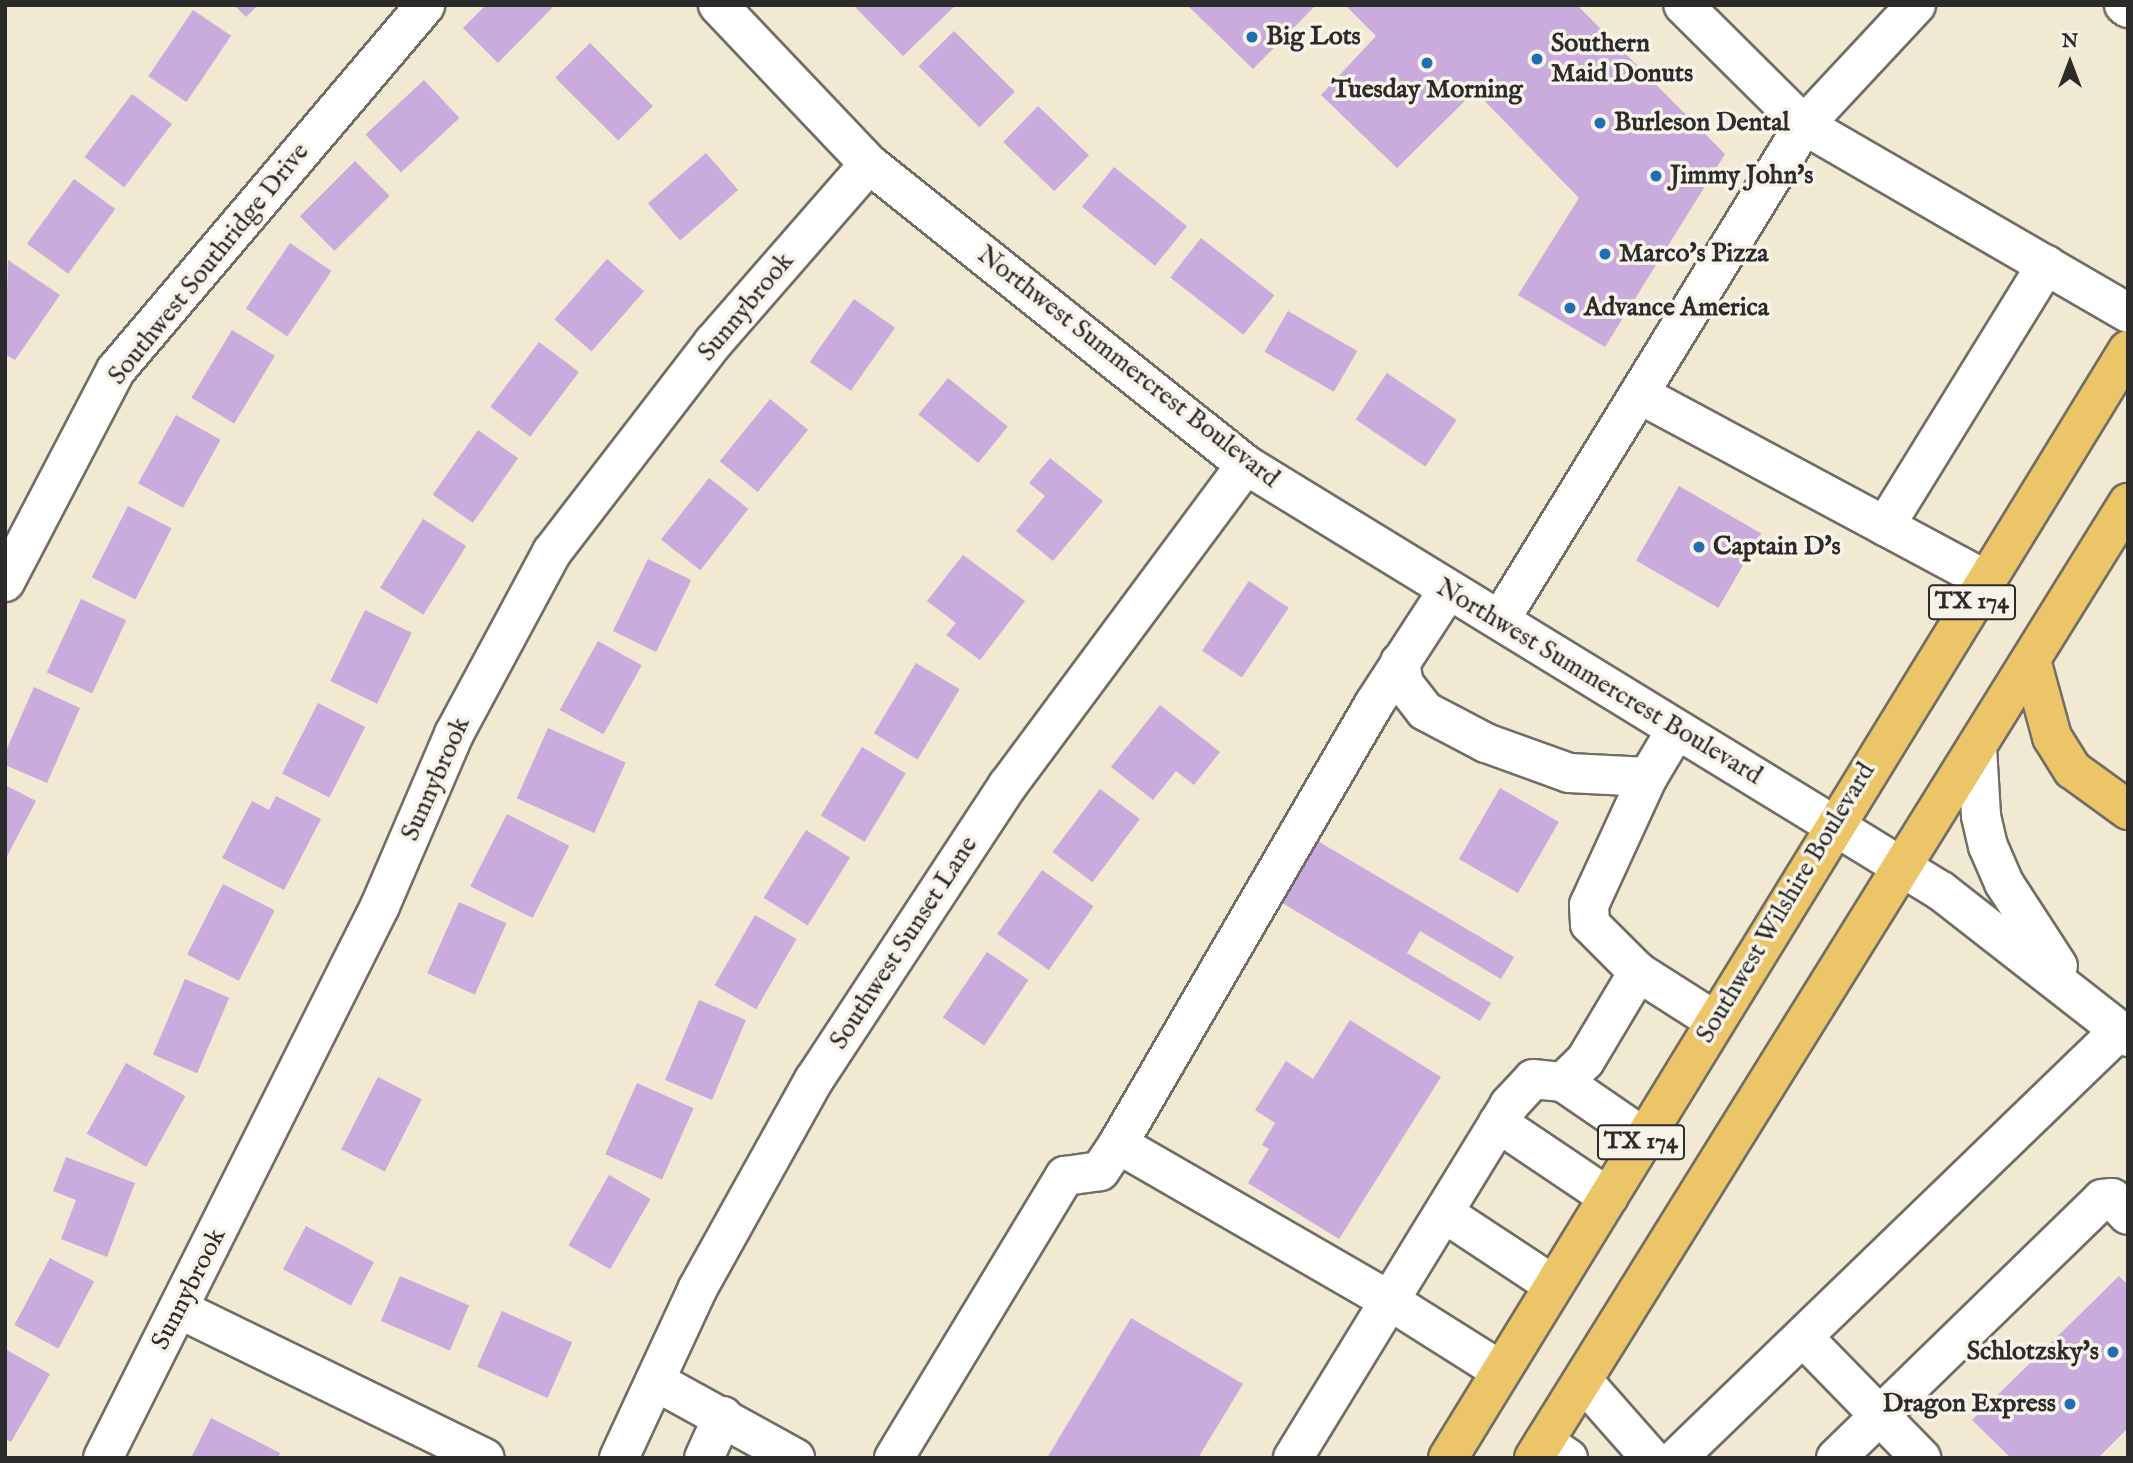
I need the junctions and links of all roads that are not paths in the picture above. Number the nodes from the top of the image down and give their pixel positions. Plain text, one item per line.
1 (425, 5) edge
2 (718, 5) edge
3 (1683, 5) edge
4 (1916, 5) edge
5 (1804, 125) junction
6 (869, 164) junction
7 (2046, 265) junction
8 (2128, 313) edge
9 (2128, 350) edge
10 (1639, 394) junction
11 (1246, 465) junction
12 (2128, 503) edge
13 (1885, 526) junction
14 (1986, 580) junction
15 (5, 582) edge
16 (1448, 590) junction
17 (1500, 620) junction
18 (2031, 660) junction
19 (1400, 662) junction
20 (1676, 730) junction
21 (1977, 748) junction
22 (1648, 777) junction
23 (2128, 810) edge
24 (1833, 826) junction
25 (1902, 868) junction
26 (1638, 972) junction
27 (2082, 999) junction
28 (1715, 1021) junction
29 (2122, 1024) edge
30 (1563, 1082) junction
31 (1498, 1123) junction
32 (1643, 1137) junction
33 (1118, 1144) junction
34 (1608, 1197) junction
35 (1444, 1213) junction
36 (2128, 1215) edge
37 (1553, 1285) junction
38 (1390, 1301) junction
39 (179, 1309) junction
40 (1804, 1338) junction
41 (1501, 1371) junction
42 (655, 1381) junction
43 (1583, 1381) junction
44 (1880, 1415) junction
45 (723, 1416) junction
46 (1549, 1453) edge
47 (1303, 1454) edge
48 (103, 1458) edge
49 (485, 1458) edge
50 (619, 1458) edge
51 (704, 1458) edge
52 (795, 1458) edge
53 (894, 1458) edge
54 (1448, 1458) edge
55 (1651, 1458) edge
56 (1676, 1458) edge
57 (1836, 1458) edge
58 (1921, 1458) edge

1 - 15 street, Southwest Southridge Drive
2 - 6 street, Northwest Summercrest Boulevard
3 - 5 street
4 - 5 street
5 - 7 street
5 - 10 street
6 - 11 street, Northwest Summercrest Boulevard
6 - 39 street, Sunnybrook
7 - 8 street
7 - 13 street
9 - 14 main road, Southwest Wilshire Boulevard / TX 174
10 - 13 street
10 - 17 street
11 - 16 street, Northwest Summercrest Boulevard
11 - 42 street, Southwest Sunset Lane
12 - 18 main road, TX 174
13 - 14 street
14 - 24 main road, Southwest Wilshire Boulevard / TX 174
16 - 17 street, Northwest Summercrest Boulevard
16 - 19 street
17 - 20 street, Northwest Summercrest Boulevard
18 - 21 main road, TX 174
18 - 23 main road
19 - 22 street
19 - 33 street
20 - 22 street
20 - 24 street, Northwest Summercrest Boulevard
21 - 25 main road, TX 174
21 - 27 street
22 - 26 street
24 - 25 street, Northwest Summercrest Boulevard
24 - 28 main road, Southwest Wilshire Boulevard / TX 174
25 - 27 street, Northwest Summercrest Boulevard
25 - 43 main road, TX 174
26 - 28 street
26 - 30 street
27 - 29 street, Northwest Summercrest Boulevard
28 - 32 main road, Southwest Wilshire Boulevard / TX 174
29 - 40 street
30 - 31 street
30 - 32 street
31 - 34 street
31 - 35 street
32 - 34 main road, Southwest Wilshire Boulevard / TX 174
33 - 38 street
33 - 53 street
34 - 37 main road, Southwest Wilshire Boulevard / TX 174
35 - 37 street
35 - 38 street
36 - 44 street
37 - 41 main road, Southwest Wilshire Boulevard / TX 174
38 - 41 street
38 - 47 street
39 - 48 street, Sunnybrook
39 - 49 street
40 - 44 street
40 - 56 street
41 - 54 main road, Southwest Wilshire Boulevard / TX 174
42 - 45 street
42 - 50 street, Southwest Sunset Lane
43 - 46 main road, TX 174
43 - 55 street
44 - 57 street
44 - 58 street
45 - 51 street
45 - 52 street

